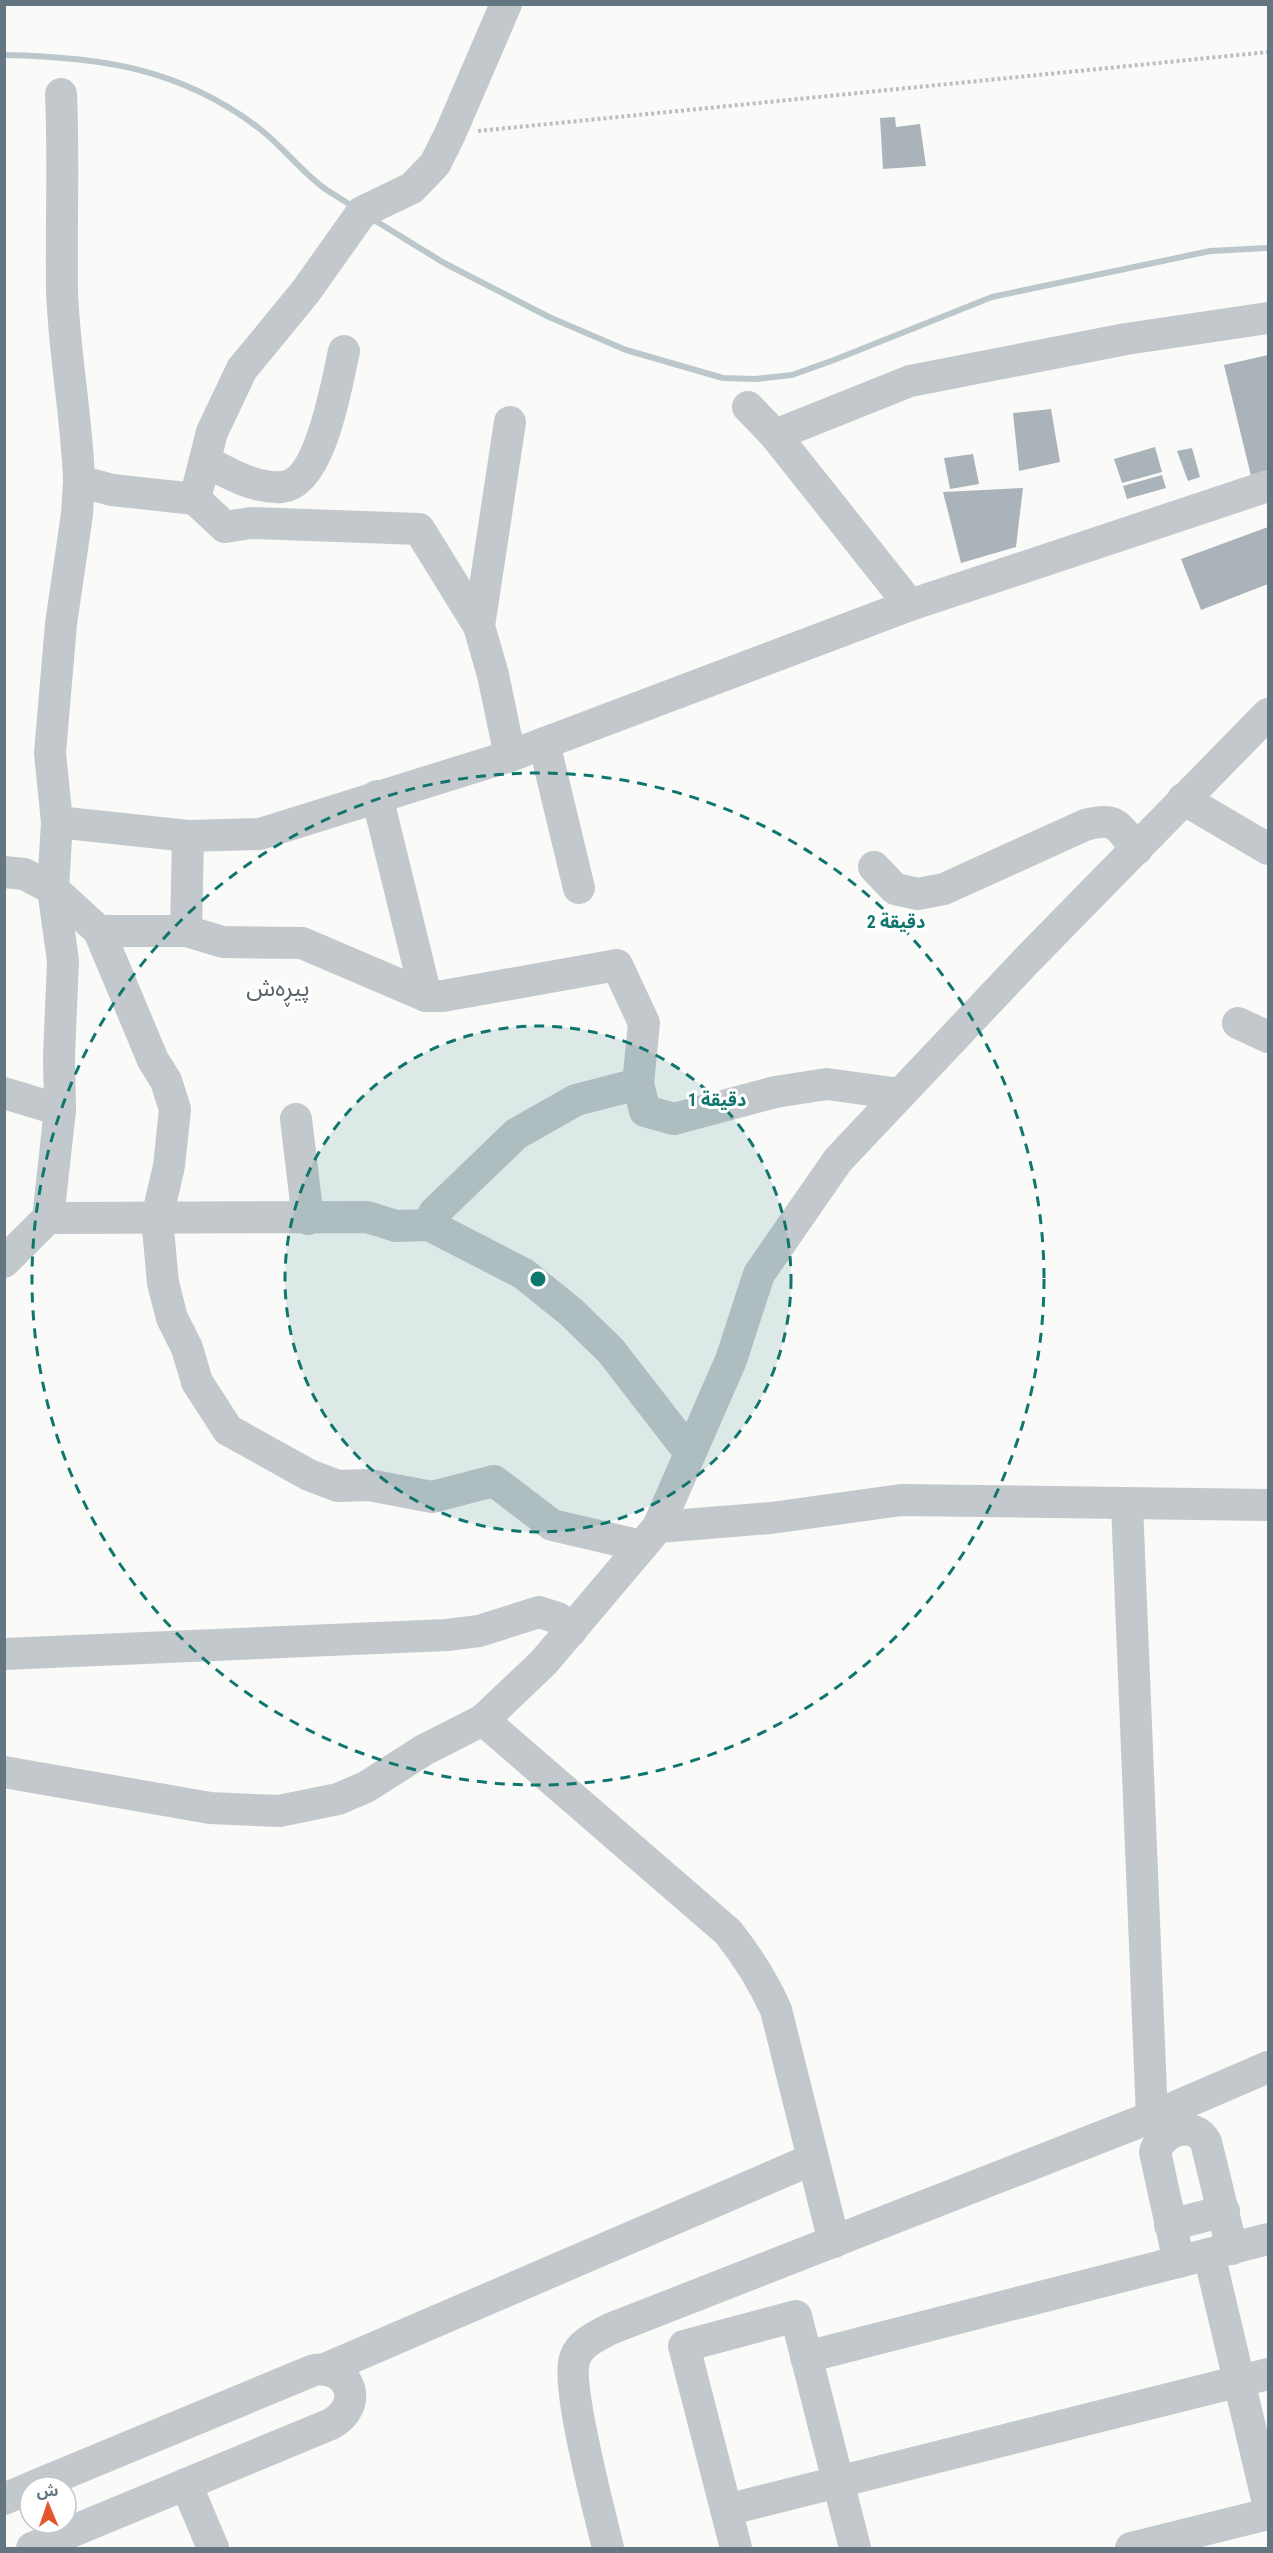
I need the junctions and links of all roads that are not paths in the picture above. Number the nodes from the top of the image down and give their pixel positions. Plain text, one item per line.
1 (506, 4) edge
2 (61, 94) dead end
3 (1269, 318) edge
4 (344, 351) dead end
5 (748, 407) dead end
6 (510, 422) dead end
7 (775, 435) junction
8 (204, 461) junction
9 (79, 481) junction
10 (1269, 486) edge
11 (195, 499) junction
12 (910, 604) junction
13 (479, 626) junction
14 (1269, 714) edge
15 (544, 743) junction
16 (510, 756) junction
17 (377, 796) junction
18 (1183, 799) junction
19 (57, 822) junction
20 (188, 836) junction
21 (1137, 849) junction
22 (1269, 849) edge
23 (874, 867) dead end
24 (4, 872) edge
25 (579, 888) dead end
26 (53, 889) junction
27 (99, 931) junction
28 (186, 931) junction
29 (426, 996) junction
30 (1238, 1023) dead end
31 (1269, 1037) edge
32 (638, 1084) junction
33 (4, 1093) edge
34 (900, 1094) junction
35 (60, 1110) junction
36 (296, 1119) dead end
37 (48, 1218) junction
38 (157, 1218) junction
39 (308, 1219) junction
40 (429, 1226) junction
41 (4, 1262) edge
42 (690, 1453) junction
43 (1269, 1504) edge
44 (1127, 1505) junction
45 (650, 1536) junction
46 (571, 1631) junction
47 (4, 1654) edge
48 (483, 1720) junction
49 (4, 1772) edge
50 (1269, 2067) edge
51 (1152, 2117) junction
52 (813, 2159) junction
53 (1224, 2211) junction
54 (1170, 2225) junction
55 (1269, 2239) edge
56 (834, 2242) junction
57 (1221, 2251) junction
58 (1179, 2262) junction
59 (806, 2357) junction
60 (325, 2369) junction
61 (1254, 2378) edge
62 (62, 2475) edge
63 (838, 2483) junction
64 (186, 2484) junction
65 (18, 2493) edge
66 (4, 2499) edge
67 (1269, 2503) edge
68 (726, 2510) junction
69 (1269, 2514) edge
70 (32, 2548) edge
71 (213, 2548) edge
72 (608, 2548) edge
73 (736, 2548) edge
74 (855, 2548) edge
75 (1131, 2548) edge

1 - 8 street
2 - 9 street
3 - 7 street
4 - 8 street
5 - 7 street
6 - 13 street
7 - 12 street
8 - 11 street
9 - 11 street
9 - 19 street
10 - 12 street
11 - 13 street
12 - 15 street
13 - 16 street
14 - 18 street
15 - 16 street
15 - 25 street
16 - 17 street
17 - 20 street
17 - 29 street
18 - 21 street
18 - 22 street
19 - 20 street
19 - 26 street
20 - 28 street
21 - 23 street
21 - 34 street
24 - 26 street
26 - 27 street
26 - 35 street
27 - 28 street
27 - 38 street
28 - 29 street
29 - 32 street
30 - 31 street
32 - 34 street
32 - 40 street
33 - 35 street
34 - 42 street
35 - 37 street
36 - 39 street
37 - 38 street
37 - 41 street
38 - 39 street
38 - 45 street
39 - 40 street
40 - 42 street
42 - 45 street
43 - 44 street
44 - 45 street
44 - 51 street
45 - 46 street
46 - 47 street
46 - 48 street
48 - 49 street
48 - 52 street
50 - 51 street
51 - 56 street
52 - 56 street
52 - 60 street
53 - 54 street
53 - 54 street
53 - 57 street
54 - 58 street
55 - 57 street
56 - 72 street
57 - 58 street
57 - 61 street
58 - 59 street
59 - 63 street
59 - 68 street
60 - 62 street
60 - 64 street
61 - 63 street
61 - 67 street
63 - 68 street
63 - 74 street
64 - 70 street
64 - 71 street
65 - 66 street
68 - 73 street
69 - 75 street

